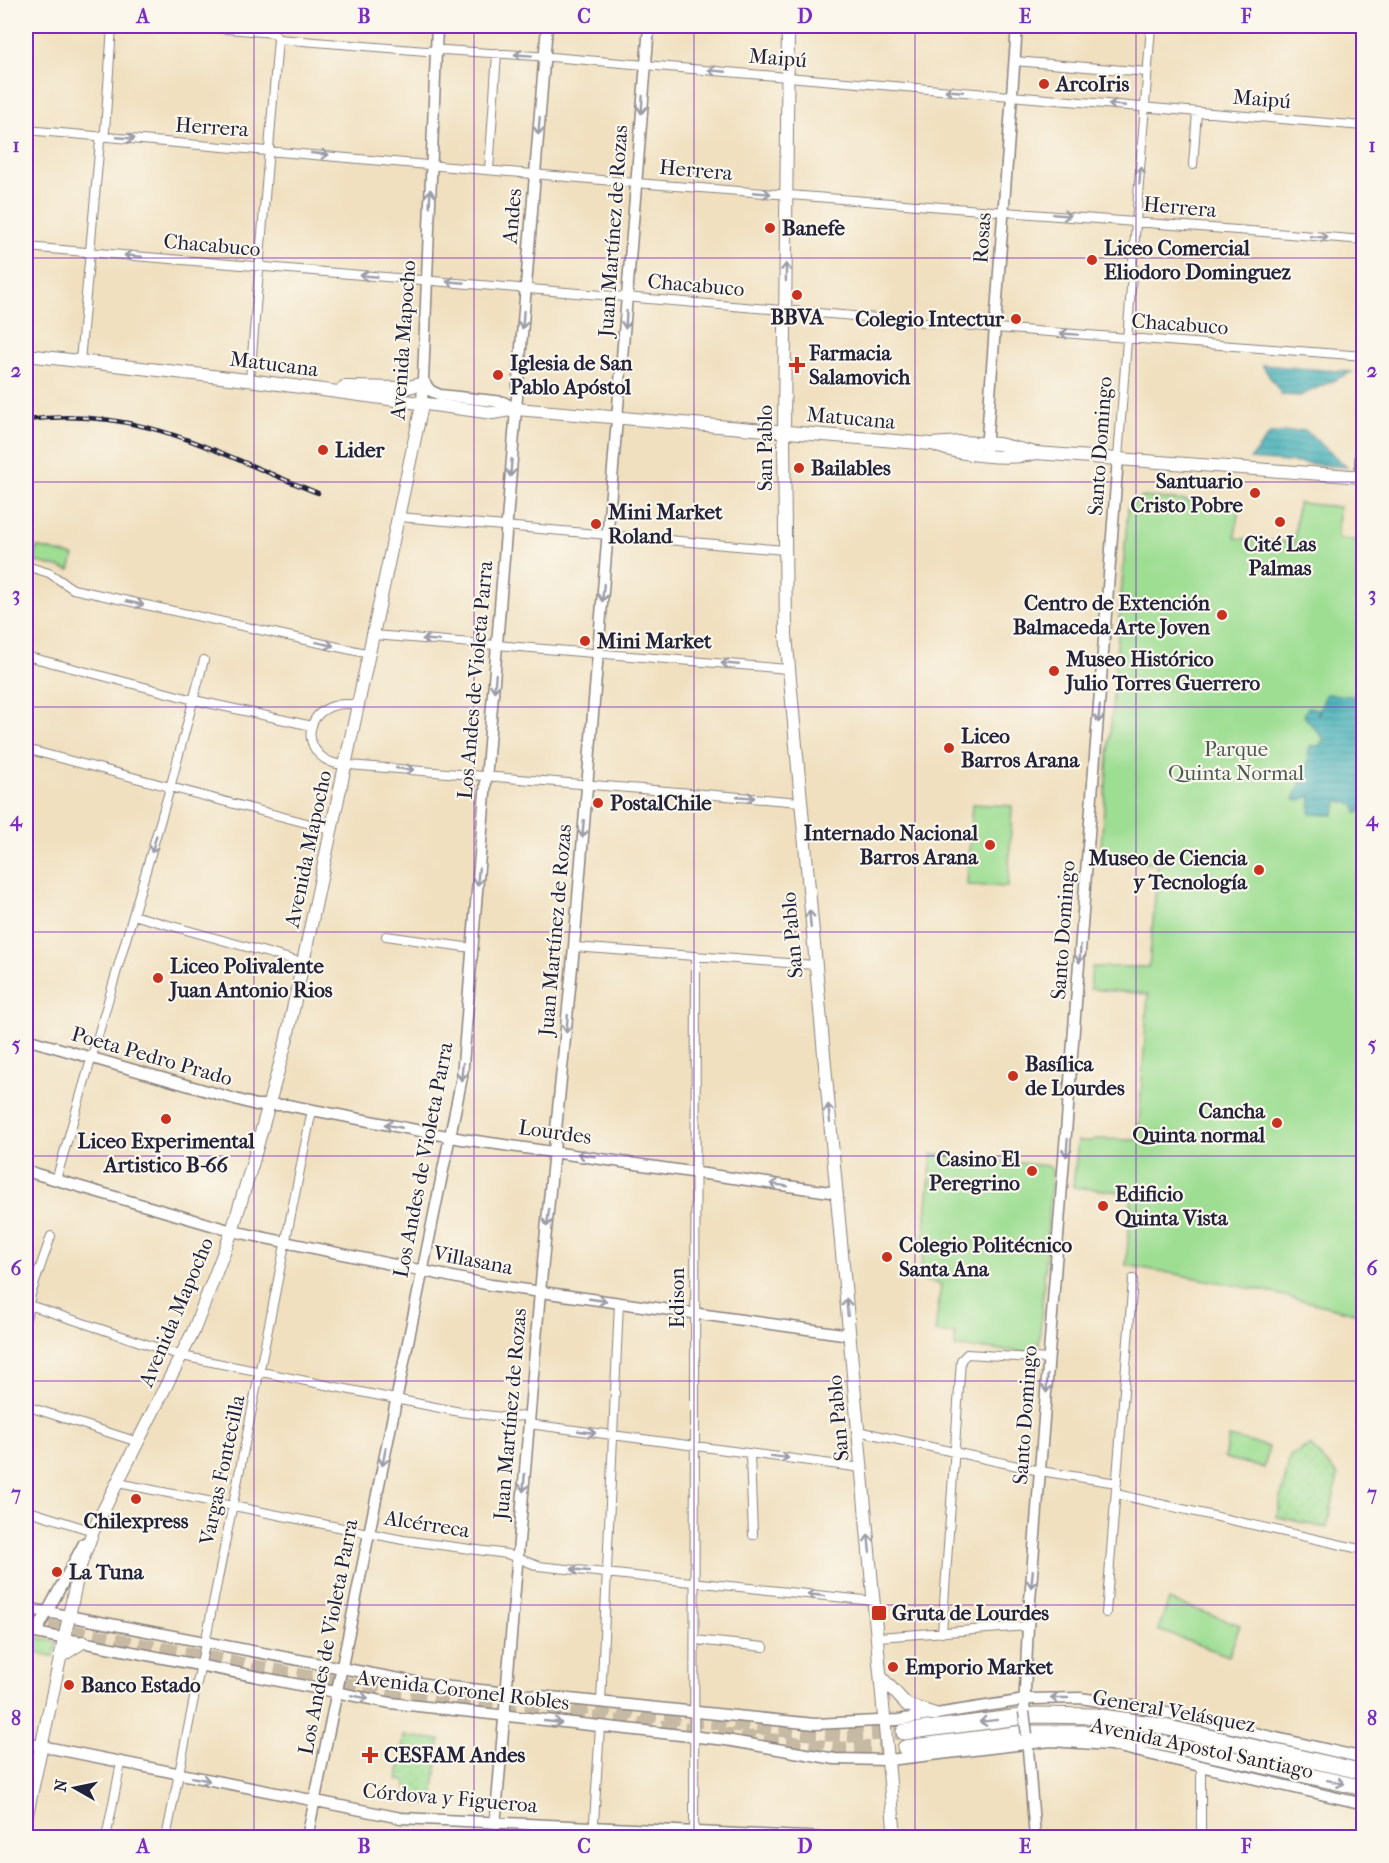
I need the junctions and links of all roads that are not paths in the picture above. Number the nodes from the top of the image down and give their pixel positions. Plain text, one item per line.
1 (112, 26) edge
2 (193, 26) edge
3 (437, 26) edge
4 (547, 26) edge
5 (649, 26) edge
6 (788, 26) edge
7 (1017, 26) edge
8 (1151, 26) edge
9 (278, 39) junction
10 (436, 51) junction
11 (497, 54) junction
12 (544, 57) junction
13 (1014, 61) junction
14 (645, 65) junction
15 (1147, 72) junction
16 (787, 77) junction
17 (1012, 96) junction
18 (1145, 107) junction
19 (1197, 112) junction
20 (1364, 126) edge
21 (26, 130) edge
22 (102, 136) junction
23 (269, 149) junction
24 (1192, 165) dead end
25 (432, 166) junction
26 (489, 170) junction
27 (535, 174) junction
28 (636, 183) junction
29 (787, 195) junction
30 (1003, 210) junction
31 (1137, 221) junction
32 (1364, 240) edge
33 (26, 247) edge
34 (90, 252) junction
35 (259, 267) junction
36 (428, 280) junction
37 (525, 288) junction
38 (627, 297) junction
39 (786, 311) junction
40 (994, 328) junction
41 (1127, 339) junction
42 (26, 355) edge
43 (1364, 356) edge
44 (80, 361) junction
45 (250, 380) junction
46 (424, 383) junction
47 (325, 390) junction
48 (1364, 392) edge
49 (422, 405) junction
50 (516, 410) junction
51 (618, 418) junction
52 (784, 432) junction
53 (986, 449) junction
54 (1118, 458) junction
55 (1362, 477) edge
56 (399, 517) junction
57 (507, 526) junction
58 (608, 535) junction
59 (784, 550) junction
60 (26, 566) edge
61 (374, 635) junction
62 (498, 645) junction
63 (598, 653) junction
64 (370, 654) junction
65 (26, 656) edge
66 (204, 660) dead end
67 (788, 669) junction
68 (194, 700) junction
69 (359, 705) junction
70 (312, 726) junction
71 (26, 749) edge
72 (347, 764) junction
73 (487, 777) junction
74 (587, 785) junction
75 (170, 788) junction
76 (800, 802) junction
77 (333, 830) junction
78 (133, 915) junction
79 (386, 936) dead end
80 (574, 947) junction
81 (472, 948) junction
82 (696, 956) junction
83 (304, 963) junction
84 (814, 965) junction
85 (26, 1039) edge
86 (92, 1058) junction
87 (269, 1105) junction
88 (312, 1110) junction
89 (449, 1137) junction
90 (556, 1151) junction
91 (26, 1171) edge
92 (695, 1172) junction
93 (56, 1180) junction
94 (837, 1193) junction
95 (232, 1231) junction
96 (51, 1236) dead end
97 (286, 1243) junction
98 (422, 1270) junction
99 (1133, 1279) dead end
100 (540, 1292) junction
101 (619, 1303) junction
102 (28, 1305) edge
103 (695, 1313) junction
104 (26, 1319) edge
105 (850, 1335) junction
106 (182, 1356) junction
107 (1048, 1359) junction
108 (260, 1372) junction
109 (396, 1400) junction
110 (26, 1406) edge
111 (529, 1420) junction
112 (858, 1431) junction
113 (613, 1436) junction
114 (138, 1442) junction
115 (695, 1446) junction
116 (956, 1453) junction
117 (750, 1454) junction
118 (862, 1468) junction
119 (1040, 1471) junction
120 (118, 1483) junction
121 (1117, 1484) junction
122 (1116, 1494) junction
123 (233, 1507) junction
124 (26, 1510) edge
125 (93, 1531) junction
126 (369, 1533) junction
127 (753, 1535) dead end
128 (1364, 1550) edge
129 (517, 1557) junction
130 (607, 1573) junction
131 (695, 1582) junction
132 (874, 1601) junction
133 (26, 1608) edge
134 (49, 1612) junction
135 (1106, 1613) dead end
136 (68, 1615) junction
137 (1028, 1626) junction
138 (31, 1632) edge
139 (942, 1633) junction
140 (878, 1637) junction
141 (64, 1638) junction
142 (695, 1640) junction
143 (83, 1642) junction
144 (205, 1642) junction
145 (764, 1647) dead end
146 (60, 1657) junction
147 (201, 1665) junction
148 (341, 1670) junction
149 (881, 1677) junction
150 (337, 1693) junction
151 (507, 1693) junction
152 (1024, 1699) junction
153 (601, 1703) junction
154 (695, 1713) junction
155 (935, 1714) junction
156 (504, 1716) junction
157 (885, 1722) junction
158 (600, 1727) junction
159 (904, 1732) tunnel mouth
160 (695, 1737) junction
161 (1027, 1739) junction
162 (26, 1743) edge
163 (41, 1747) junction
164 (905, 1748) tunnel mouth
165 (1364, 1758) edge
166 (889, 1760) junction
167 (121, 1763) junction
168 (1201, 1765) junction
169 (1364, 1772) edge
170 (179, 1774) junction
171 (1364, 1788) edge
172 (315, 1802) junction
173 (1364, 1804) edge
174 (26, 1819) edge
175 (496, 1824) junction
176 (593, 1833) edge
177 (695, 1835) edge
178 (894, 1837) edge
179 (106, 1838) edge
180 (166, 1838) edge
181 (308, 1838) edge
182 (494, 1838) edge
183 (826, 1838) edge
184 (916, 1838) edge
185 (1035, 1838) edge
186 (1201, 1838) edge

1 - 22 street
2 - 9 street, Maipú
3 - 10 street, Avenida Mapocho
4 - 12 street, Andes
5 - 14 street, Juan Martínez de Rozas
6 - 16 main road, San Pablo
7 - 13 street, Rosas
8 - 15 street, Santo Domingo
9 - 10 street, Maipú
9 - 23 street
10 - 11 street, Maipú
10 - 25 street, Avenida Mapocho
12 -> 11 street, Maipú
11 - 26 street
12 - 14 street, Maipú
12 -> 27 street, Andes
13 - 15 street
13 - 17 street, Rosas
16 -> 14 street, Maipú
14 -> 28 street, Juan Martínez de Rozas
15 - 18 street, Santo Domingo
17 -> 16 street, Maipú
16 - 29 main road, San Pablo
18 -> 17 street, Maipú
17 - 30 street, Rosas
18 - 19 street, Maipú
31 -> 18 street, Santo Domingo
19 - 20 street, Maipú
19 - 24 street
21 - 22 street, Herrera
22 -> 23 street, Herrera
22 - 34 street
23 -> 25 street, Herrera
23 - 35 street
25 - 26 street, Herrera
36 -> 25 street, Avenida Mapocho
26 - 27 street, Herrera
27 - 28 street, Herrera
27 - 37 street, Andes
28 -> 29 street, Herrera
28 - 38 street, Juan Martínez de Rozas
29 - 30 street, Herrera
39 -> 29 main road, San Pablo
30 -> 31 street, Herrera
30 - 40 street, Rosas
31 -> 32 street, Herrera
31 - 41 street, Santo Domingo
33 - 34 street, Chacabuco
35 -> 34 street, Chacabuco
34 - 44 street
36 -> 35 street, Chacabuco
35 - 45 street
37 -> 36 street, Chacabuco
36 - 46 street, Avenida Mapocho
37 - 38 street, Chacabuco
37 -> 50 street, Andes
38 - 39 street, Chacabuco
38 -> 51 street, Juan Martínez de Rozas
39 - 40 street, Chacabuco
39 - 52 main road, San Pablo
41 -> 40 street, Chacabuco
40 - 53 street, Rosas
41 - 43 street, Chacabuco
41 - 54 street, Santo Domingo
42 - 44 main road, Matucana
44 - 45 main road, Matucana
45 - 47 main road, Matucana
46 - 47 main road
46 - 49 street, Avenida Mapocho
46 - 50 street, Matucana
47 - 49 main road, Matucana
48 - 55 street
49 - 50 main road, Matucana
49 - 56 main road, Avenida Mapocho
50 - 51 main road, Matucana
50 -> 57 street, Los Andes de Violeta Parra
51 - 52 main road, Matucana
51 - 58 street, Juan Martínez de Rozas
52 - 53 main road, Matucana
52 - 59 main road, San Pablo
53 - 54 main road, Matucana
54 - 55 main road, Matucana
54 -> 107 street, Santo Domingo
56 - 57 street
56 - 61 main road, Avenida Mapocho
57 - 58 street
57 - 62 street, Los Andes de Violeta Parra
58 - 59 street
58 -> 63 street, Juan Martínez de Rozas
59 - 67 main road, San Pablo
60 -> 64 street
62 -> 61 street
61 - 64 main road, Avenida Mapocho
62 - 63 street
62 -> 73 street, Los Andes de Violeta Parra
67 -> 63 street
63 - 74 street, Juan Martínez de Rozas
64 - 69 main road, Avenida Mapocho
65 - 68 street
66 - 68 street
67 - 76 main road, San Pablo
68 - 70 street
68 - 75 street
69 - 70 street
69 - 72 main road, Avenida Mapocho
70 - 72 street
71 - 75 street
72 -> 73 street
72 - 77 main road, Avenida Mapocho
73 - 74 street
73 -> 81 street, Los Andes de Violeta Parra
74 -> 76 street
74 -> 80 street, Juan Martínez de Rozas
75 - 77 street
75 -> 78 street
84 -> 76 main road, San Pablo
77 - 83 main road, Avenida Mapocho
78 - 83 street
78 - 86 street
79 - 81 street
80 - 82 street
80 -> 90 street, Juan Martínez de Rozas
81 -> 89 street, Los Andes de Violeta Parra
82 - 84 street
82 - 92 street, Edison
83 - 87 main road, Avenida Mapocho
94 -> 84 main road, San Pablo
85 - 86 street, Poeta Pedro Prado
86 - 87 street, Poeta Pedro Prado
86 - 93 street
87 - 88 street, Lourdes
87 - 95 main road, Avenida Mapocho
89 -> 88 street, Lourdes
88 - 97 street, Vargas Fontecilla
89 - 90 street, Lourdes
89 - 98 street, Los Andes de Violeta Parra
92 -> 90 street, Lourdes
90 -> 100 street, Juan Martínez de Rozas
91 - 93 street, Villasana
94 -> 92 street, Lourdes
92 - 103 street, Edison
93 - 95 street, Villasana
105 -> 94 main road, San Pablo
95 - 97 street, Villasana
95 - 106 main road, Avenida Mapocho
96 - 102 street
97 - 98 street, Villasana
97 - 108 street, Vargas Fontecilla
98 - 100 street, Villasana
98 - 109 street, Los Andes de Violeta Parra
99 - 121 street
100 -> 101 street, Villasana
100 - 111 street, Juan Martínez de Rozas
101 - 103 street, Villasana
101 - 113 street
102 - 104 street
102 - 106 street
103 - 105 street, Villasana
103 - 115 street, Edison
105 - 112 main road, San Pablo
106 - 108 street
106 - 114 main road, Avenida Mapocho
107 - 116 street
107 -> 119 street, Santo Domingo
108 - 109 street
108 - 123 street, Vargas Fontecilla
109 - 111 street
109 -> 126 street, Los Andes de Violeta Parra
110 - 114 street
111 -> 113 street
111 -> 129 street, Juan Martínez de Rozas
112 - 116 street
112 - 118 main road, San Pablo
113 - 115 street
113 - 130 street
114 - 120 main road, Avenida Mapocho
115 - 117 street
115 - 131 street, Edison
116 - 119 street
116 - 139 street
117 -> 118 street
117 - 127 street
132 -> 118 main road, San Pablo
119 - 121 street
119 -> 137 street, Santo Domingo
120 - 123 street, Alcérreca
120 - 125 main road, Avenida Mapocho
121 - 122 street
122 - 128 street
122 - 135 street
123 - 126 street, Alcérreca
123 - 144 street, Vargas Fontecilla
124 - 125 street
125 - 134 street, Avenida Mapocho
125 - 136 main road
126 - 129 street, Alcérreca
126 - 148 street, Los Andes de Violeta Parra
130 -> 129 street, Alcérreca
129 - 151 street, Juan Martínez de Rozas
130 - 131 street, Alcérreca
130 - 153 street
132 -> 131 street, Alcérreca
131 - 142 street, Edison
132 - 140 main road, San Pablo
133 - 134 street, Avenida Coronel Robles
134 - 136 street, Avenida Coronel Robles
134 - 138 street, Avenida Mapocho
136 - 141 main road
136 - 144 street, Avenida Coronel Robles
137 - 139 street
137 - 152 street, Santo Domingo
138 - 141 street, Avenida Coronel Robles
139 - 140 street
140 - 149 main road, San Pablo
141 - 143 street, Avenida Coronel Robles
141 - 146 main road
142 - 145 street
142 - 154 street, Edison
143 - 146 main road
143 - 147 street, Avenida Coronel Robles
144 - 147 street, Vargas Fontecilla
144 - 148 street, Avenida Coronel Robles
146 - 163 main road
147 - 150 street, Avenida Coronel Robles
147 - 170 street, Vargas Fontecilla
148 - 150 street, Los Andes de Violeta Parra
148 - 151 street, Avenida Coronel Robles
149 - 155 main road
149 - 157 main road, San Pablo
150 -> 156 street, Avenida Coronel Robles
150 - 172 street, Los Andes de Violeta Parra
151 - 153 street, Avenida Coronel Robles
151 - 156 street, Juan Martínez de Rozas
152 - 155 street, Avenida Apostol Santiago
152 - 161 street, Santo Domingo, bridge
165 -> 152 street, Avenida Apostol Santiago
153 - 154 street, Avenida Coronel Robles
154 - 157 street, Avenida Coronel Robles
154 - 160 street, Edison
155 - 157 street, Avenida Apostol Santiago
156 -> 158 street, Avenida Coronel Robles
156 - 175 street, Juan Martínez de Rozas
157 - 166 main road, San Pablo
158 - 160 street, Avenida Coronel Robles
158 - 176 street
169 -> 159 highway, General Velásquez
160 - 166 street, Avenida Coronel Robles
160 - 177 street, Edison
161 - 166 street, Avenida Apostol Santiago
161 - 168 street, Avenida Apostol Santiago
161 - 185 street, Santo Domingo
162 - 163 street, Córdova y Figueroa
163 - 167 street, Córdova y Figueroa
163 - 174 main road
164 -> 171 highway, General Velásquez
166 - 178 main road, San Pablo
167 - 170 street, Córdova y Figueroa
167 - 179 street
168 - 173 street, Avenida Apostol Santiago
168 - 186 street
170 -> 172 street, Córdova y Figueroa
170 - 180 street, Vargas Fontecilla
172 - 175 street, Córdova y Figueroa
172 - 181 street, Los Andes de Violeta Parra
175 - 176 street, Córdova y Figueroa
175 - 182 street, Juan Martínez de Rozas
176 - 177 street, Córdova y Figueroa
177 - 183 street, Córdova y Figueroa
178 - 184 street

